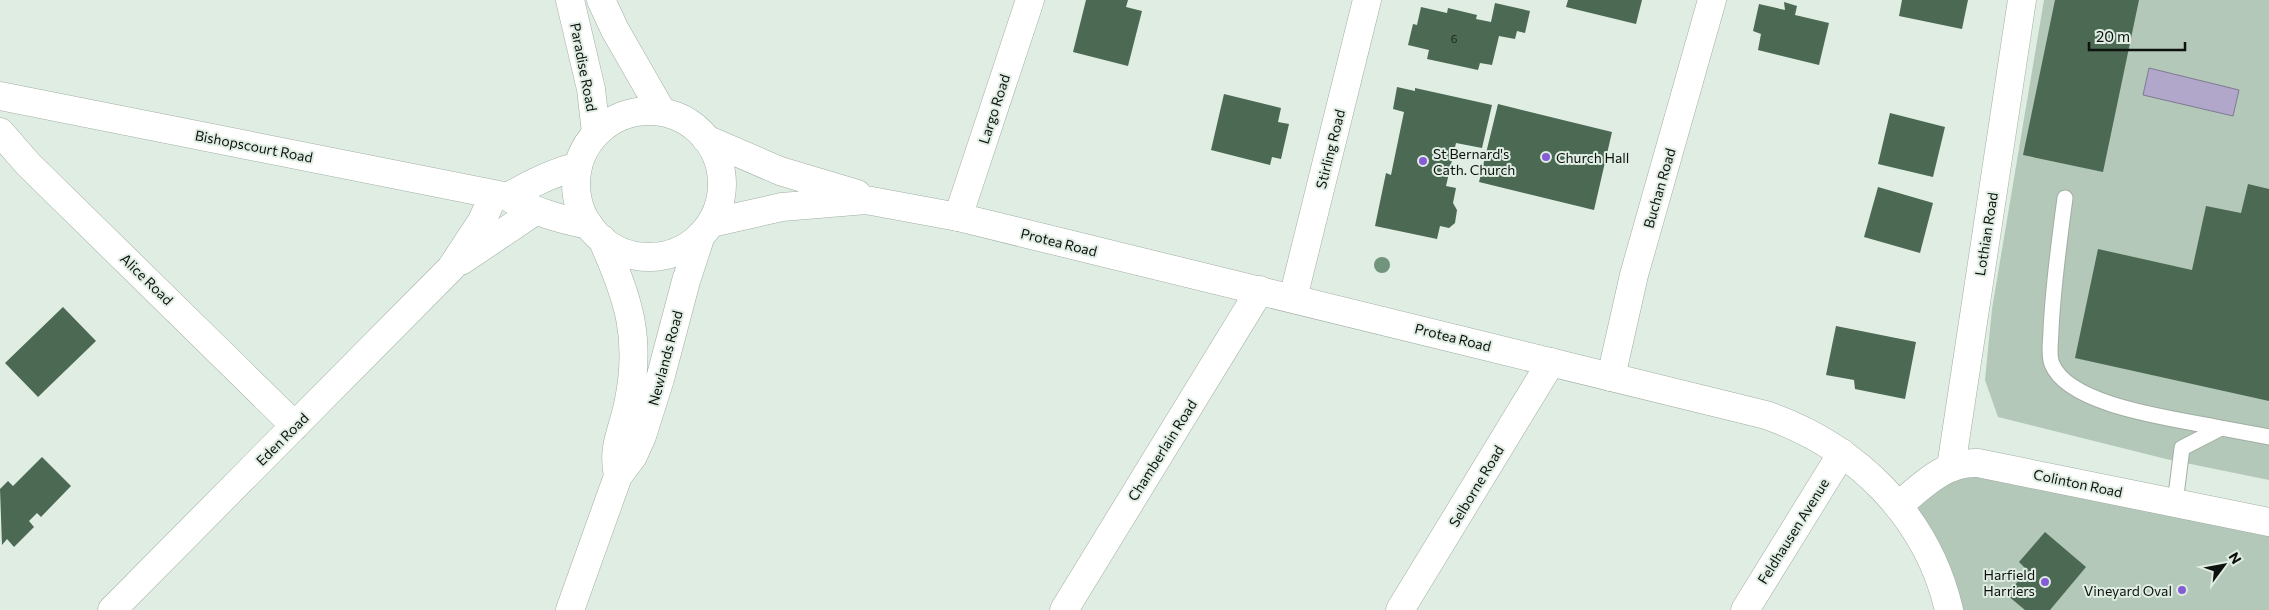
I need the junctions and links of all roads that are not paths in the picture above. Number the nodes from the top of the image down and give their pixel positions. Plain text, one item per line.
1 (570, 0) edge
2 (601, 0) edge
3 (1030, 0) edge
4 (1367, 0) edge
5 (1712, 0) edge
6 (2022, 0) edge
7 (0, 96) edge
8 (662, 112) junction
9 (0, 132) edge
10 (596, 134) junction
11 (706, 138) junction
12 (578, 166) junction
13 (501, 196) junction
14 (2065, 198) dead end
15 (866, 200) junction
16 (535, 212) junction
17 (958, 218) junction
18 (706, 229) junction
19 (596, 232) junction
20 (451, 268) junction
21 (1260, 290) junction
22 (1293, 298) junction
23 (1551, 362) junction
24 (1611, 377) junction
25 (296, 426) junction
26 (2221, 428) junction
27 (2269, 437) edge
28 (1842, 452) junction
29 (1951, 467) junction
30 (618, 476) junction
31 (2175, 503) junction
32 (1898, 506) junction
33 (2269, 522) edge
34 (112, 610) edge
35 (570, 610) edge
36 (1064, 610) edge
37 (1400, 610) edge
38 (1745, 610) edge
39 (1949, 610) edge

1 - 10 street, Paradise Road
2 - 8 street
3 - 17 street, Largo Road
4 - 22 street, Stirling Road
5 - 24 street, Buchan Road
6 - 29 street, Lothian Road
7 - 13 street, Bishopscourt Road
8 - 10 street
8 - 11 street
9 - 25 street, Alice Road
10 - 12 street
11 - 15 street, Protea Road
11 - 18 street
12 - 13 street
12 - 19 street
13 - 16 street, Bishopscourt Road
13 - 20 street, Eden Road
14 - 26 lane
15 - 17 street, Protea Road
15 - 18 street, Protea Road
16 - 19 street, Bishopscourt Road
16 - 20 street, Eden Road
17 - 21 street, Protea Road
18 - 19 street
18 - 30 street, Newlands Road
19 - 30 street, Newlands Road
20 - 25 street, Eden Road
21 - 22 street, Protea Road
21 - 36 street, Chamberlain Road
22 - 23 street, Protea Road
23 - 24 street, Protea Road
23 - 37 street, Selborne Road
24 - 28 street, Protea Road
25 - 34 street, Eden Road
26 - 27 lane
26 - 31 lane
28 - 32 street, Protea Road
28 - 38 street, Feldhausen Avenue
29 - 31 street, Colinton Road
29 - 32 street, Colinton Road
30 - 35 street, Newlands Road
31 - 33 street, Colinton Road
32 - 39 street, Protea Road

